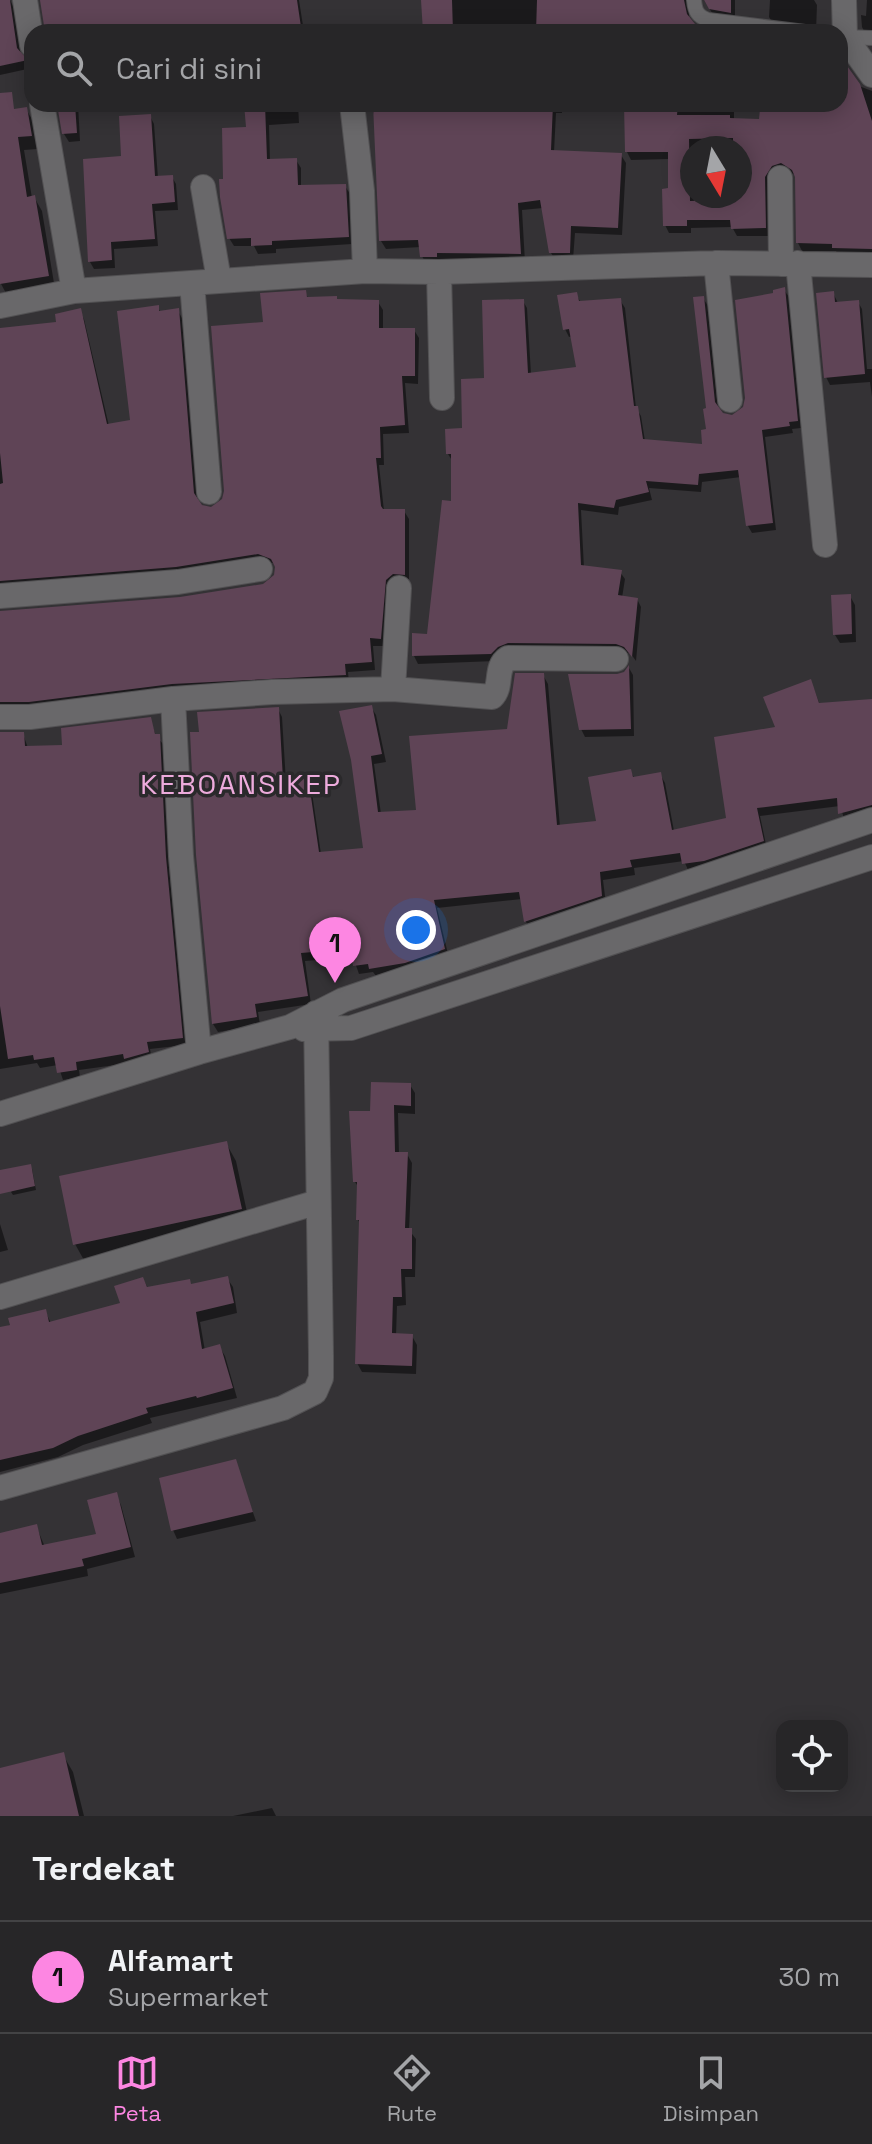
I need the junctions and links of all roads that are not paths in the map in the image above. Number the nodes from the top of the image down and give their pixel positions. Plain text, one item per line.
1 (25, 0) edge
2 (694, 0) edge
3 (844, 0) edge
4 (29, 24) edge
5 (740, 24) edge
6 (843, 24) edge
7 (848, 37) edge
8 (872, 38) edge
9 (848, 44) edge
10 (872, 75) edge
11 (43, 112) edge
12 (353, 112) edge
13 (780, 178) dead end
14 (203, 187) dead end
15 (716, 263) junction
16 (790, 264) junction
17 (872, 265) edge
18 (365, 271) junction
19 (439, 272) junction
20 (219, 280) junction
21 (192, 283) junction
22 (74, 291) junction
23 (0, 306) edge
24 (442, 398) dead end
25 (730, 400) dead end
26 (209, 492) dead end
27 (825, 545) dead end
28 (260, 569) dead end
29 (399, 588) dead end
30 (0, 596) edge
31 (616, 659) dead end
32 (393, 689) junction
33 (173, 699) junction
34 (0, 717) edge
35 (872, 820) edge
36 (872, 857) edge
37 (317, 1021) junction
38 (199, 1052) junction
39 (0, 1114) edge
40 (318, 1202) junction
41 (0, 1297) edge
42 (0, 1488) edge

1 - 4 street
2 - 5 lane
3 - 6 street
7 - 8 lane
9 - 10 street
11 - 22 street
12 - 18 street
13 - 16 street
14 - 20 street
15 - 16 street
15 - 19 street
15 - 25 street
16 - 17 street
16 - 27 street
18 - 19 street
18 - 20 street
19 - 24 street
20 - 21 street
21 - 22 street
21 - 26 street
22 - 23 street
28 - 30 street
29 - 32 street
31 - 32 street
32 - 33 street
33 - 34 street
33 - 38 street
35 - 37 street
36 - 37 street
37 - 38 street
37 - 40 street
38 - 39 street
40 - 41 street
40 - 42 street

